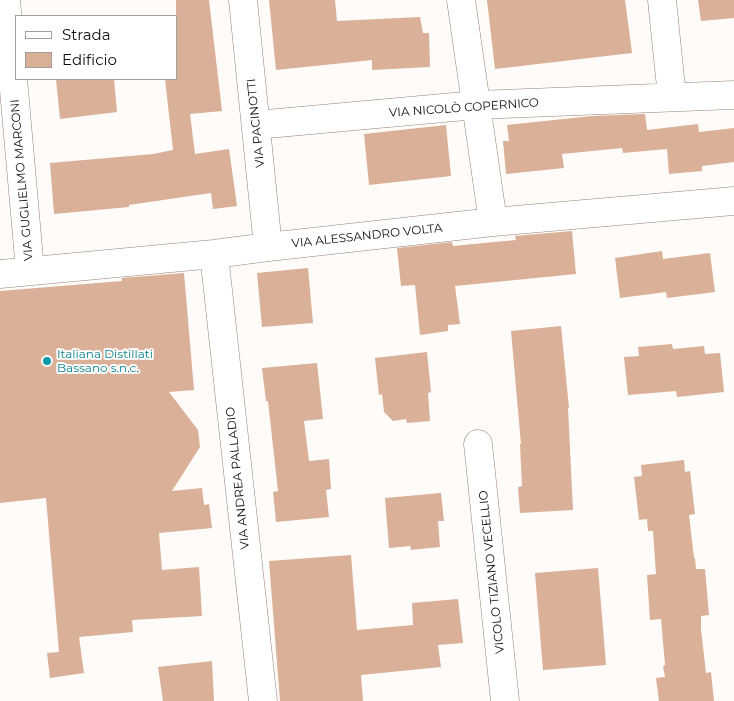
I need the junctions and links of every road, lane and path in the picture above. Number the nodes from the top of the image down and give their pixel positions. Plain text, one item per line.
1 (6, 0) edge
2 (243, 0) edge
3 (461, 0) edge
4 (662, 0) edge
5 (734, 94) edge
6 (672, 97) junction
7 (476, 105) junction
8 (256, 125) junction
9 (734, 201) edge
10 (493, 222) junction
11 (268, 247) junction
12 (214, 254) junction
13 (30, 270) junction
14 (0, 274) edge
15 (478, 444) dead end
16 (263, 701) edge
17 (505, 701) edge

1 - 13 street, VIA GUGLIELMO MARCONI
2 - 8 street, VIA PACINOTTI
3 - 7 street
4 - 6 street
5 - 6 street, VIA NICOLÒ COPERNICO
6 - 7 street, VIA NICOLÒ COPERNICO
7 - 8 street, VIA NICOLÒ COPERNICO
7 - 10 street
8 - 11 street, VIA PACINOTTI
9 - 10 street, VIA ALESSANDRO VOLTA
10 - 11 street, VIA ALESSANDRO VOLTA
11 - 12 street, VIA ALESSANDRO VOLTA
12 - 13 street, VIA ALESSANDRO VOLTA
12 - 16 street, VIA ANDREA PALLADIO
13 - 14 street, VIA ALESSANDRO VOLTA
15 - 17 street, VICOLO TIZIANO VECELLIO

